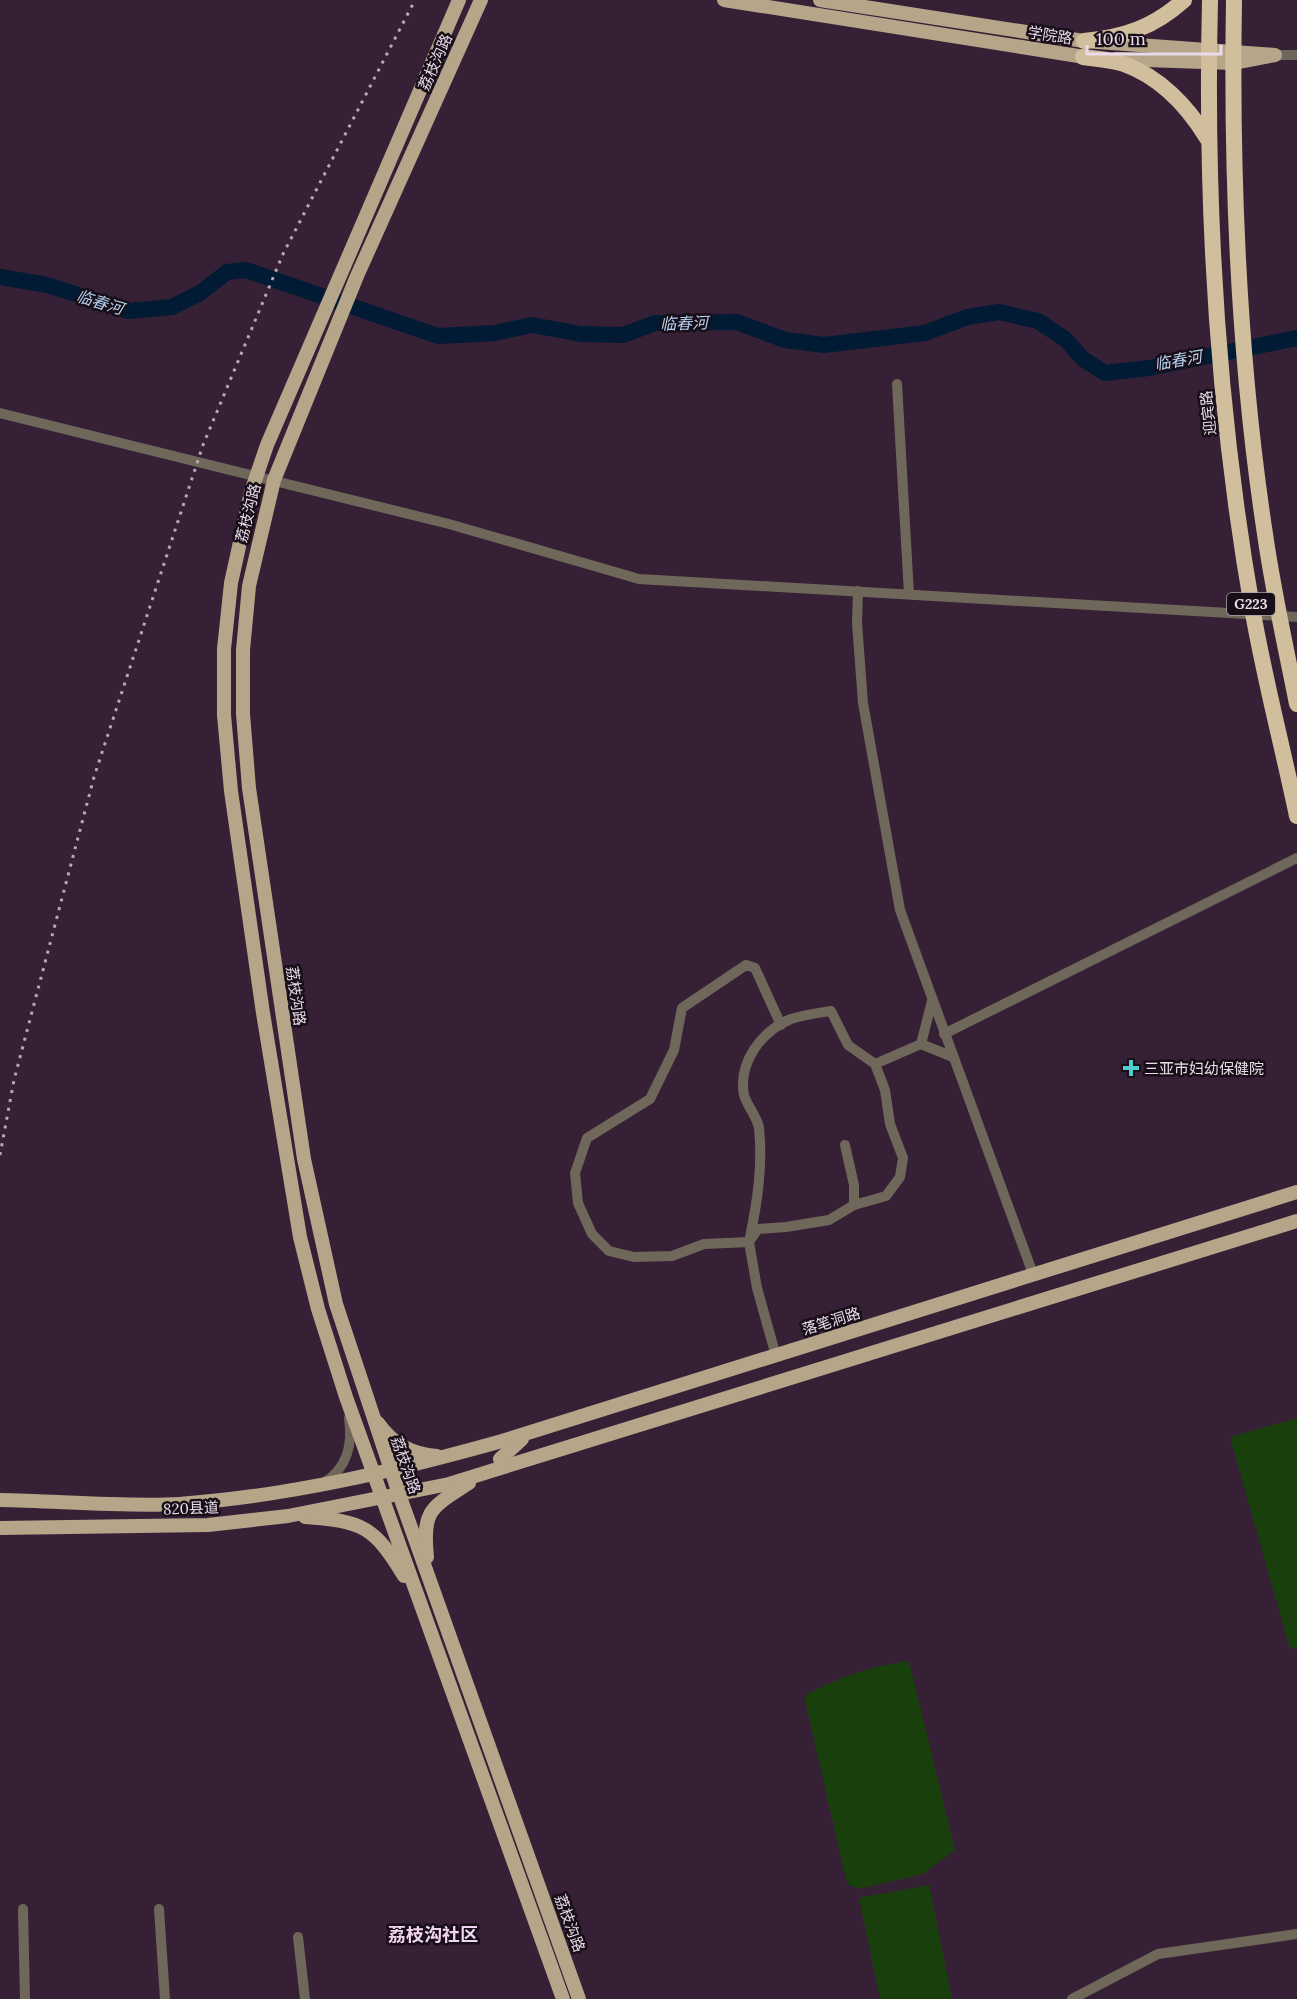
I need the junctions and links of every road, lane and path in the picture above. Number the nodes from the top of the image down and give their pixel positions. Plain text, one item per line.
1 (459, 0) edge
2 (481, 0) edge
3 (724, 0) edge
4 (820, 0) edge
5 (1184, 0) edge
6 (1210, 0) edge
7 (1234, 0) edge
8 (1083, 49) junction
9 (1275, 55) joint
10 (1297, 55) edge
11 (1209, 56) junction
12 (1233, 57) junction
13 (1207, 139) junction
14 (897, 384) dead end
15 (0, 413) edge
16 (256, 476) junction
17 (274, 480) junction
18 (858, 591) junction
19 (909, 594) junction
20 (1253, 614) junction
21 (1279, 615) junction
22 (1297, 617) edge
23 (1297, 704) edge
24 (1297, 816) edge
25 (1297, 858) edge
26 (932, 1001) junction
27 (781, 1025) junction
28 (944, 1034) junction
29 (921, 1044) junction
30 (953, 1057) junction
31 (875, 1064) junction
32 (845, 1145) dead end
33 (1297, 1192) edge
34 (854, 1205) junction
35 (1297, 1221) edge
36 (749, 1242) junction
37 (1033, 1274) junction
38 (776, 1356) junction
39 (346, 1397) junction
40 (371, 1411) junction
41 (540, 1430) junction
42 (463, 1452) junction
43 (510, 1464) junction
44 (391, 1472) junction
45 (485, 1472) junction
46 (374, 1475) junction
47 (317, 1486) junction
48 (399, 1494) junction
49 (382, 1498) junction
50 (0, 1500) edge
51 (288, 1516) junction
52 (0, 1528) edge
53 (432, 1588) junction
54 (417, 1594) junction
55 (159, 1909) dead end
56 (23, 1910) dead end
57 (1297, 1934) edge
58 (298, 1937) dead end
59 (25, 1999) edge
60 (165, 1999) edge
61 (305, 1999) edge
62 (563, 1999) edge
63 (579, 1999) edge
64 (1072, 1999) edge

1 - 16 main road, 荔枝沟路
2 - 17 main road, 荔枝沟路
3 - 8 main road, 学院路
4 - 8 main road, 学院路
5 - 8 highway
6 - 11 highway, 迎宾路 / G223
7 - 12 highway, G223
8 - 11 main road, 学院路
8 - 13 highway
9 - 10 street
9 - 12 main road, 学院路
11 - 12 main road, 学院路
11 - 13 highway, 迎宾路 / G223
12 - 21 highway, G223
13 - 20 highway, 迎宾路 / G223
14 - 19 street
15 - 16 street
16 - 17 street
16 - 39 main road, 荔枝沟路
17 - 18 street
17 - 40 main road, 荔枝沟路
18 - 19 street
18 - 26 street
19 - 20 street
20 - 21 street
20 - 24 highway, 迎宾路 / G223
21 - 22 street
21 - 23 highway, G223
25 - 28 street
26 - 28 street
26 - 29 street
27 - 31 street
27 - 36 street
27 - 36 street
28 - 30 street
29 - 30 street
29 - 31 street
30 - 37 street
31 - 34 street
32 - 34 street
33 - 37 main road, 落笔洞路
34 - 36 street
35 - 43 main road
36 - 38 street
37 - 38 main road, 落笔洞路
38 - 41 main road, 落笔洞路
39 - 46 main road, 荔枝沟路
39 - 47 street
40 - 42 main road
40 - 44 main road, 荔枝沟路
41 - 42 main road, 落笔洞路
41 - 43 main road
42 - 44 main road, 落笔洞路
43 - 45 main road
44 - 46 main road, 落笔洞路
44 - 48 main road, 荔枝沟路
45 - 48 main road
45 - 53 main road
46 - 47 main road, 820县道
46 - 49 main road, 荔枝沟路
47 - 50 main road, 820县道
48 - 49 main road
48 - 53 main road, 荔枝沟路
49 - 51 main road, 820县道
49 - 54 main road, 荔枝沟路
51 - 52 main road, 820县道
51 - 54 main road
53 - 63 main road, 荔枝沟路
54 - 62 main road, 荔枝沟路
55 - 60 street
56 - 59 street
57 - 64 street
58 - 61 street

